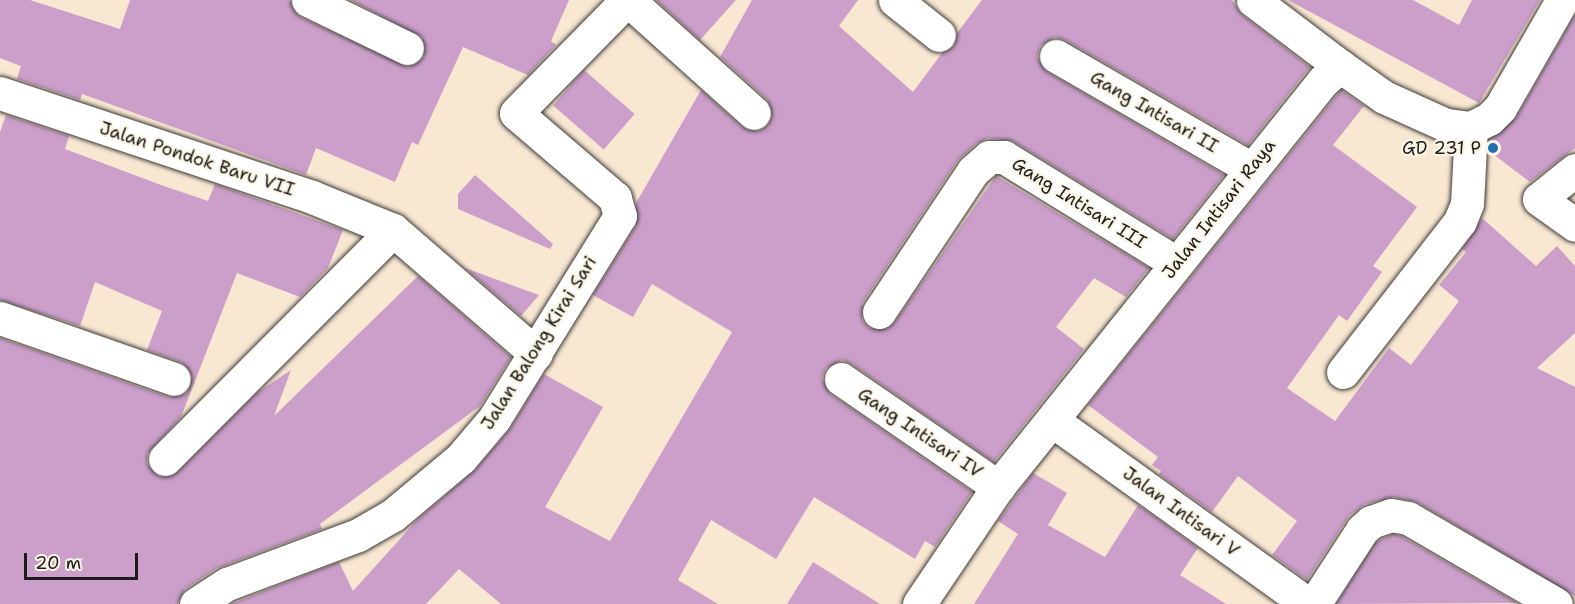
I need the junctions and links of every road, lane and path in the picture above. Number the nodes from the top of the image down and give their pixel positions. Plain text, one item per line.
1 (308, 0) edge
2 (627, 0) edge
3 (895, 0) edge
4 (1253, 0) edge
5 (1562, 0) edge
6 (939, 35) dead end
7 (407, 48) dead end
8 (1056, 56) dead end
9 (1340, 66) junction
10 (0, 93) edge
11 (754, 113) dead end
12 (1472, 128) junction
13 (1252, 169) junction
14 (1575, 170) edge
15 (1575, 225) edge
16 (393, 230) junction
17 (1176, 263) junction
18 (879, 312) dead end
19 (0, 318) edge
20 (536, 354) junction
21 (1343, 372) dead end
22 (841, 379) dead end
23 (174, 380) dead end
24 (1053, 421) junction
25 (165, 459) dead end
26 (998, 487) junction
27 (932, 600) edge
28 (1541, 600) edge
29 (196, 604) edge
30 (1308, 604) edge
31 (1314, 604) edge

1 - 7 street
2 - 11 street
2 - 20 street, Jalan Balong Kirai Sari
3 - 6 street
4 - 9 street
5 - 12 street
8 - 13 street, Gang Intisari II
9 - 12 street
9 - 13 street, Jalan Intisari Raya
10 - 16 street, Jalan Pondok Baru VII
12 - 21 street
13 - 17 street, Jalan Intisari Raya
14 - 15 street
16 - 20 street, Jalan Pondok Baru VII
16 - 25 street
17 - 18 street, Gang Intisari III
17 - 24 street, Jalan Intisari Raya
19 - 23 street
20 - 29 street, Jalan Balong Kirai Sari
22 - 26 street, Gang Intisari IV
24 - 26 street, Jalan Intisari Raya
24 - 30 street, Jalan Intisari V
26 - 27 street, Jalan Intisari Raya
28 - 31 street

